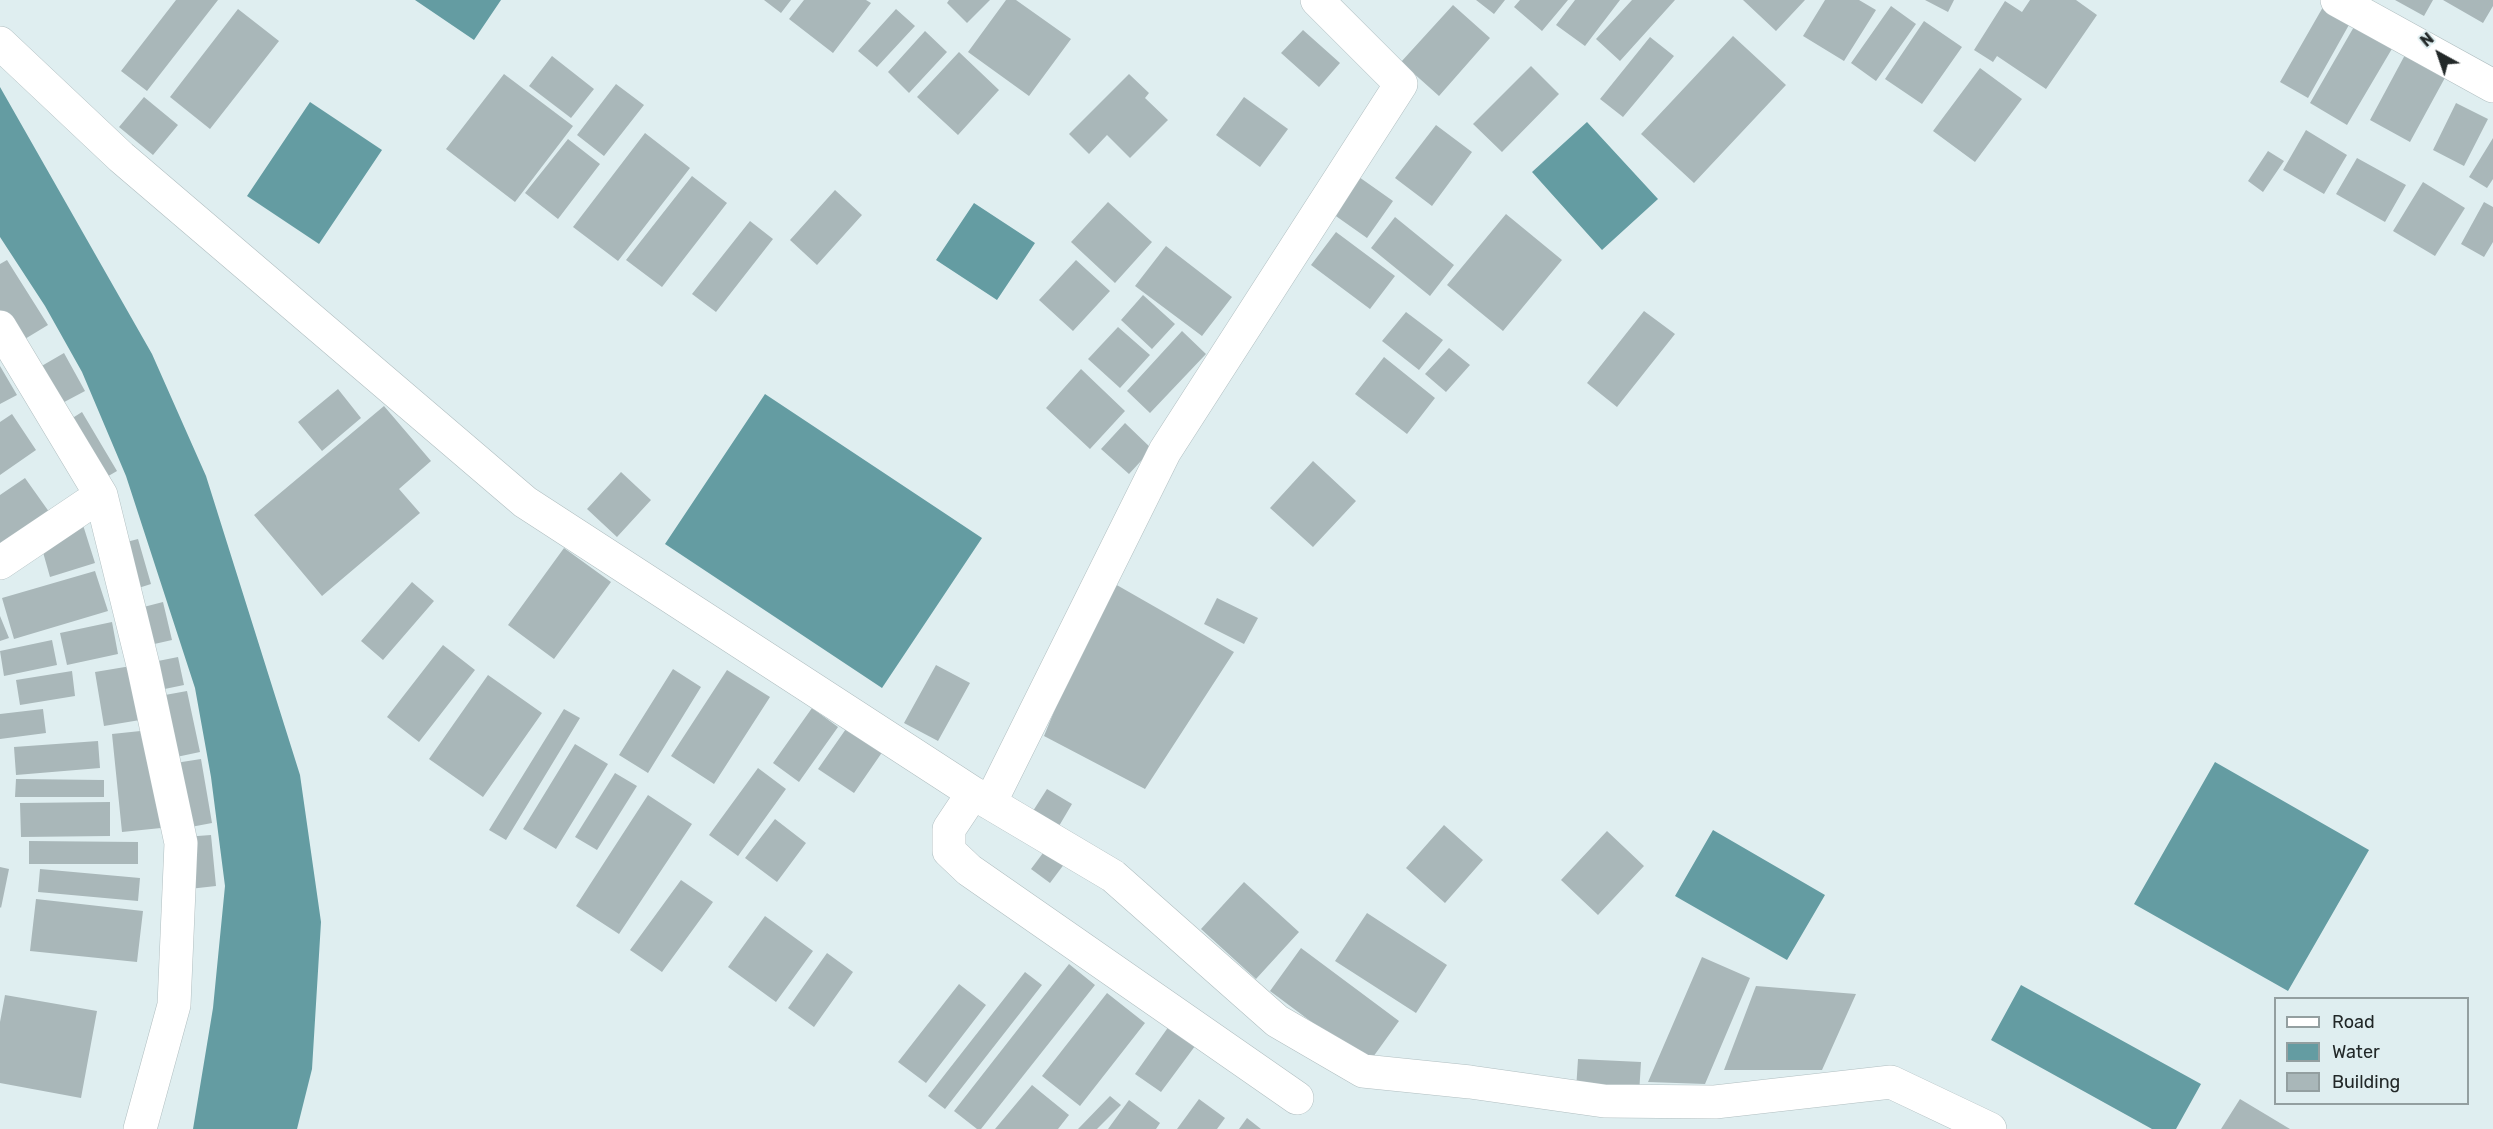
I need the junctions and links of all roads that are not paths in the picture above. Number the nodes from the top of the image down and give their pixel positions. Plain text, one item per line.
1 (1317, 0) edge
2 (2337, 0) edge
3 (0, 43) edge
4 (2493, 86) edge
5 (0, 327) edge
6 (100, 495) junction
7 (0, 563) edge
8 (981, 798) junction
9 (1298, 1098) dead end
10 (140, 1129) edge
11 (1989, 1129) edge

1 - 8 street
2 - 4 street
3 - 8 street
5 - 6 street
6 - 7 street
6 - 10 street
8 - 9 street
8 - 11 street

